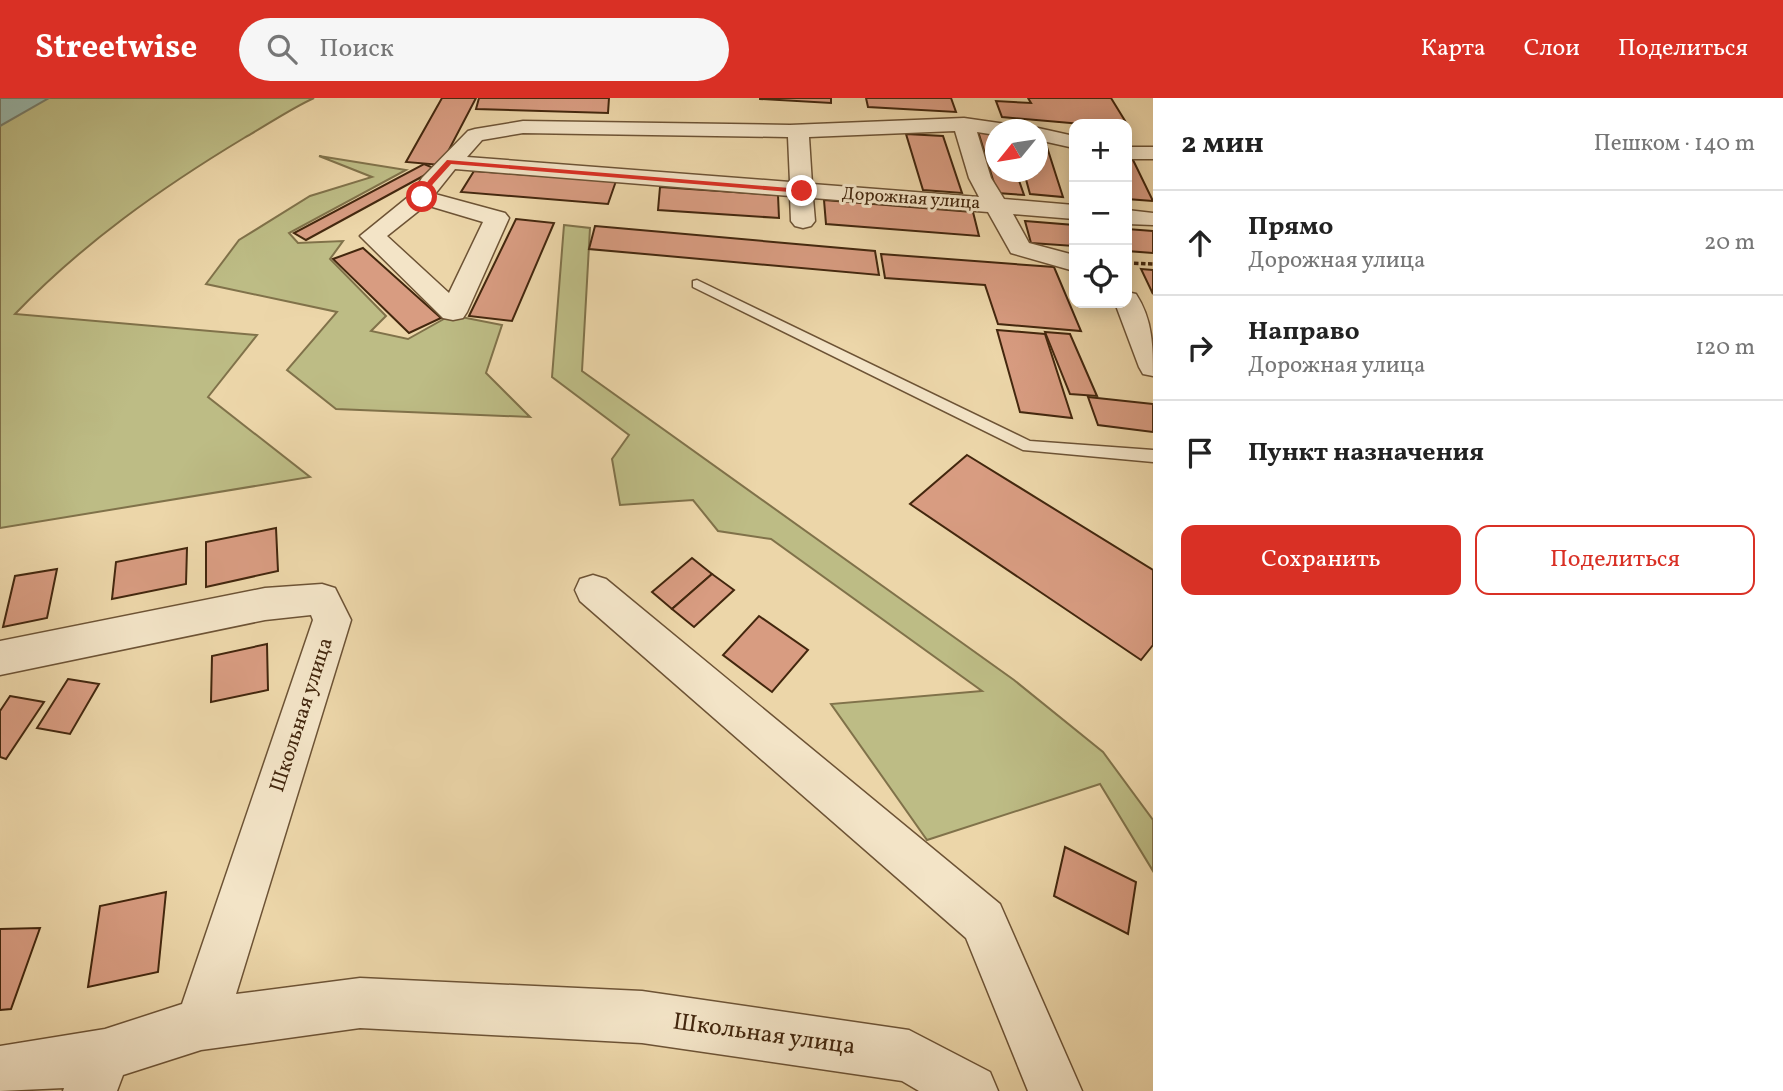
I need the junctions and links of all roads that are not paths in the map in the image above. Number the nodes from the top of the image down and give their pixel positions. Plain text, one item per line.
1 (964, 124) junction
2 (985, 127) edge
3 (797, 130) junction
4 (1048, 136) edge
5 (1069, 141) edge
6 (1132, 153) edge
7 (1153, 153) edge
8 (450, 162) junction
9 (802, 191) junction
10 (422, 197) junction
11 (995, 204) junction
12 (1069, 211) edge
13 (803, 221) dead end
14 (1069, 262) edge
15 (697, 284) dead end
16 (1130, 308) edge
17 (1153, 367) edge
18 (1153, 456) edge
19 (593, 590) dead end
20 (0, 658) edge
21 (201, 1024) junction
22 (0, 1073) edge
23 (97, 1073) edge
24 (971, 1091) edge
25 (1055, 1091) edge

1 - 2 street
1 - 3 street
1 - 11 street, Дорожная улица
3 - 8 street
3 - 9 street
4 - 5 street
6 - 7 street
8 - 9 street, Дорожная улица
8 - 10 street
9 - 11 street, Дорожная улица
9 - 13 street
10 - 10 street
11 - 12 street
11 - 14 street, Дорожная улица
15 - 18 lane
16 - 17 street
19 - 25 street
20 - 21 street, Школьная улица
21 - 23 street, Школьная улица
21 - 24 street, Школьная улица
22 - 23 street, Школьная улица

